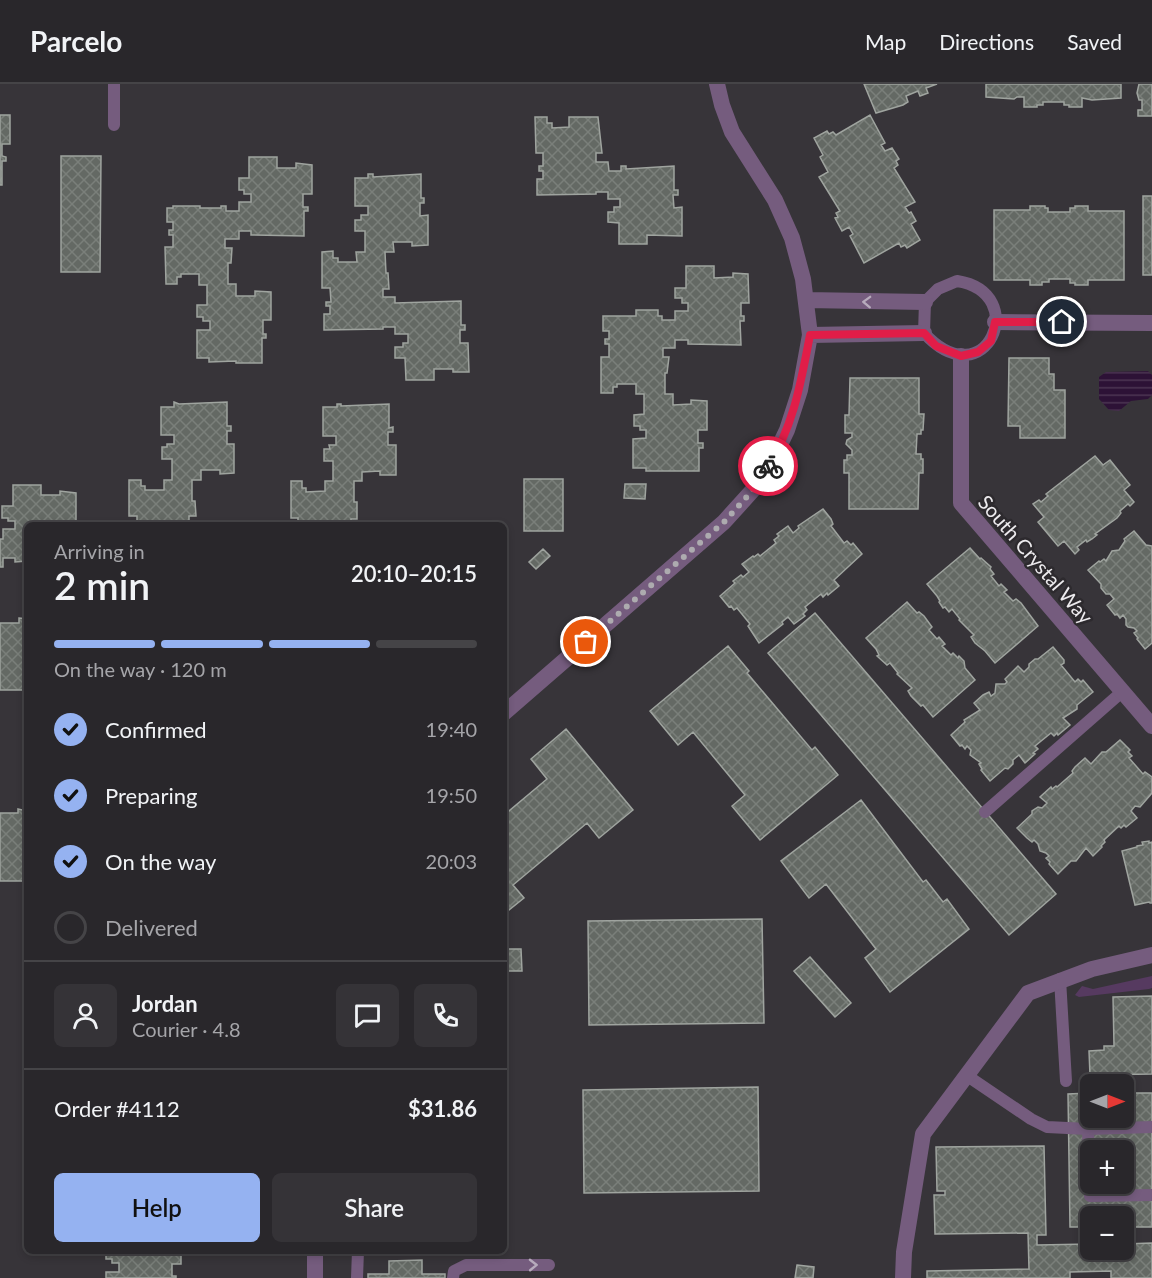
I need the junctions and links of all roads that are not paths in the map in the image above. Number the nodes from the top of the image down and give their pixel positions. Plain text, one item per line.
1 (114, 84) edge
2 (717, 84) edge
3 (114, 125) dead end
4 (806, 300) junction
5 (925, 302) junction
6 (995, 322) junction
7 (1152, 323) edge
8 (924, 333) junction
9 (810, 335) junction
10 (961, 356) junction
11 (1122, 691) junction
12 (507, 710) edge
13 (1152, 726) edge
14 (986, 812) dead end
15 (1152, 955) edge
16 (1060, 980) junction
17 (966, 1075) junction
18 (1066, 1081) dead end
19 (1152, 1127) edge
20 (1088, 1129) junction
21 (1152, 1195) edge
22 (315, 1254) edge
23 (358, 1254) edge
24 (549, 1264) dead end
25 (477, 1271) edge
26 (315, 1278) edge
27 (357, 1278) edge
28 (453, 1278) edge
29 (496, 1278) edge
30 (903, 1278) edge

1 - 3 lane
2 - 4 street
5 -> 4 street
4 - 9 street
5 - 6 lane
5 - 8 lane
6 - 7 street
6 - 10 lane
8 - 9 street
8 - 10 lane
9 - 12 street
10 - 11 street, South Crystal Way
11 - 13 street, South Crystal Way
11 - 14 lane
15 - 16 street
16 - 17 street
16 - 18 lane
17 - 20 lane
17 - 30 street
19 - 20 lane
20 - 21 lane
22 - 26 street
23 - 27 lane
25 -> 24 lane
25 - 28 lane
25 - 29 lane

